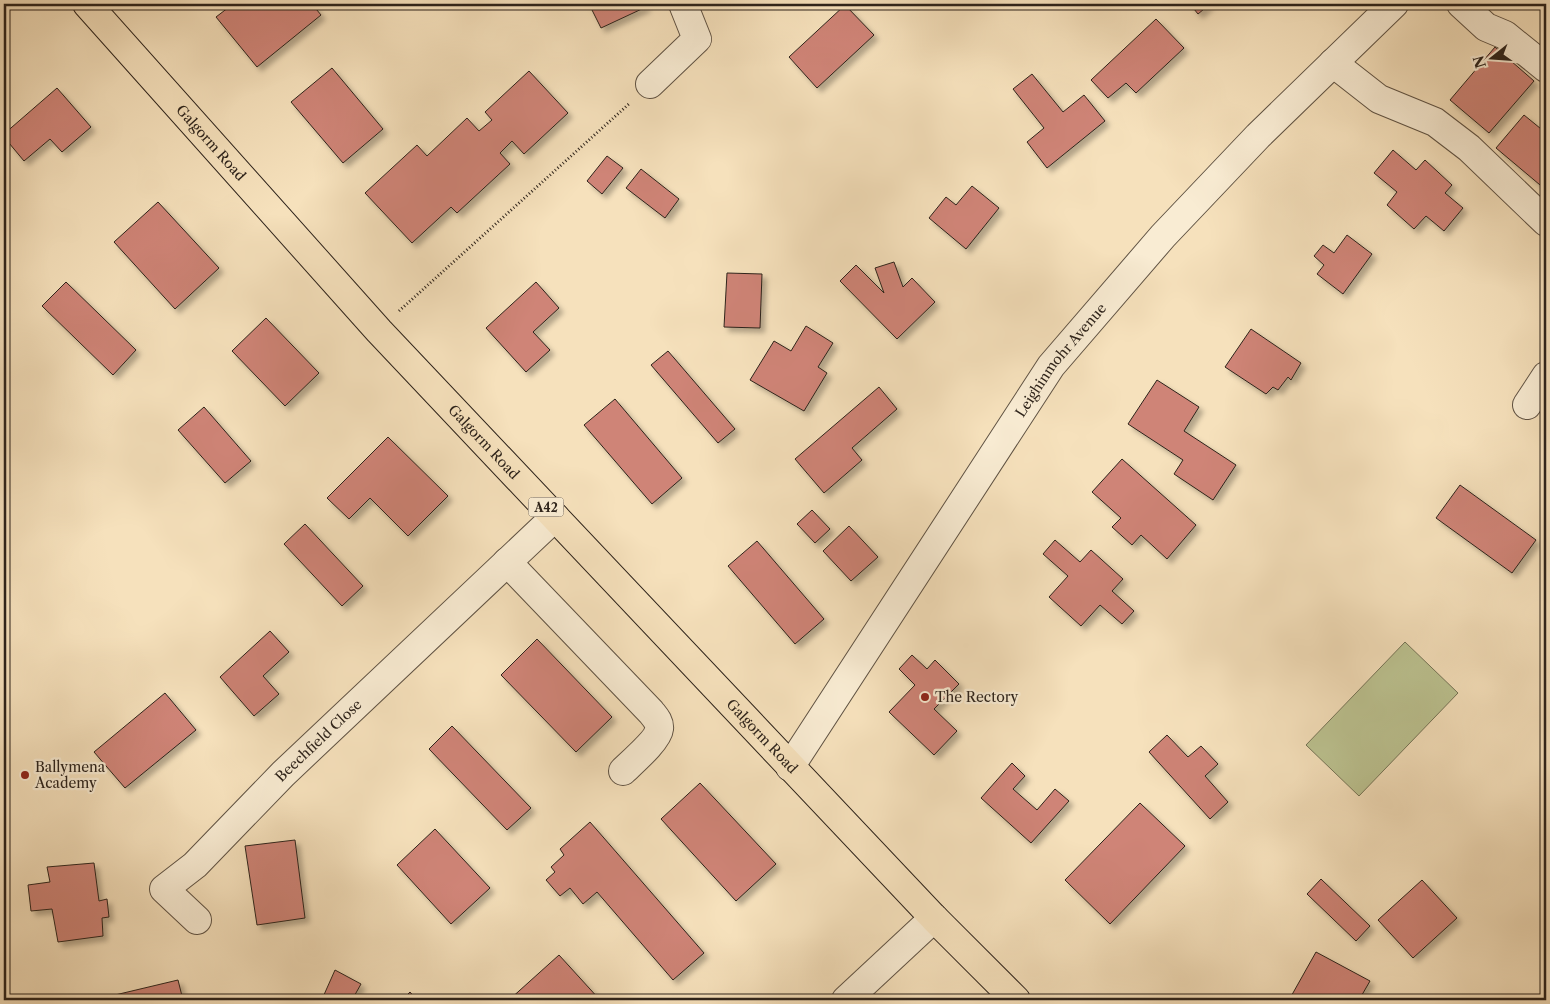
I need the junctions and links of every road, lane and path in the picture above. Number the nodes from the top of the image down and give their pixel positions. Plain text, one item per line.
1 (87, 4) edge
2 (683, 4) edge
3 (1394, 4) edge
4 (1461, 4) edge
5 (1334, 63) junction
6 (1546, 68) edge
7 (650, 84) joint
8 (1546, 222) edge
9 (379, 331) junction
10 (1546, 376) edge
11 (1527, 404) dead end
12 (555, 517) junction
13 (507, 562) junction
14 (790, 767) junction
15 (623, 771) dead end
16 (934, 918) junction
17 (197, 920) dead end
18 (1014, 999) edge
19 (846, 1000) edge

1 - 9 main road, Galgorm Road / A42
2 - 7 street
3 - 5 street, Leighinmohr Avenue
4 - 6 street
5 - 8 street
5 - 14 street, Leighinmohr Avenue
7 - 9 path
9 - 12 main road, Galgorm Road / A42
10 - 11 street
12 - 13 street, Beechfield Close
12 - 14 main road, Galgorm Road / A42
13 - 15 street
13 - 17 street, Beechfield Close
14 - 16 main road, Galgorm Road / A42
16 - 18 main road, Galgorm Road / A42
16 - 19 street

